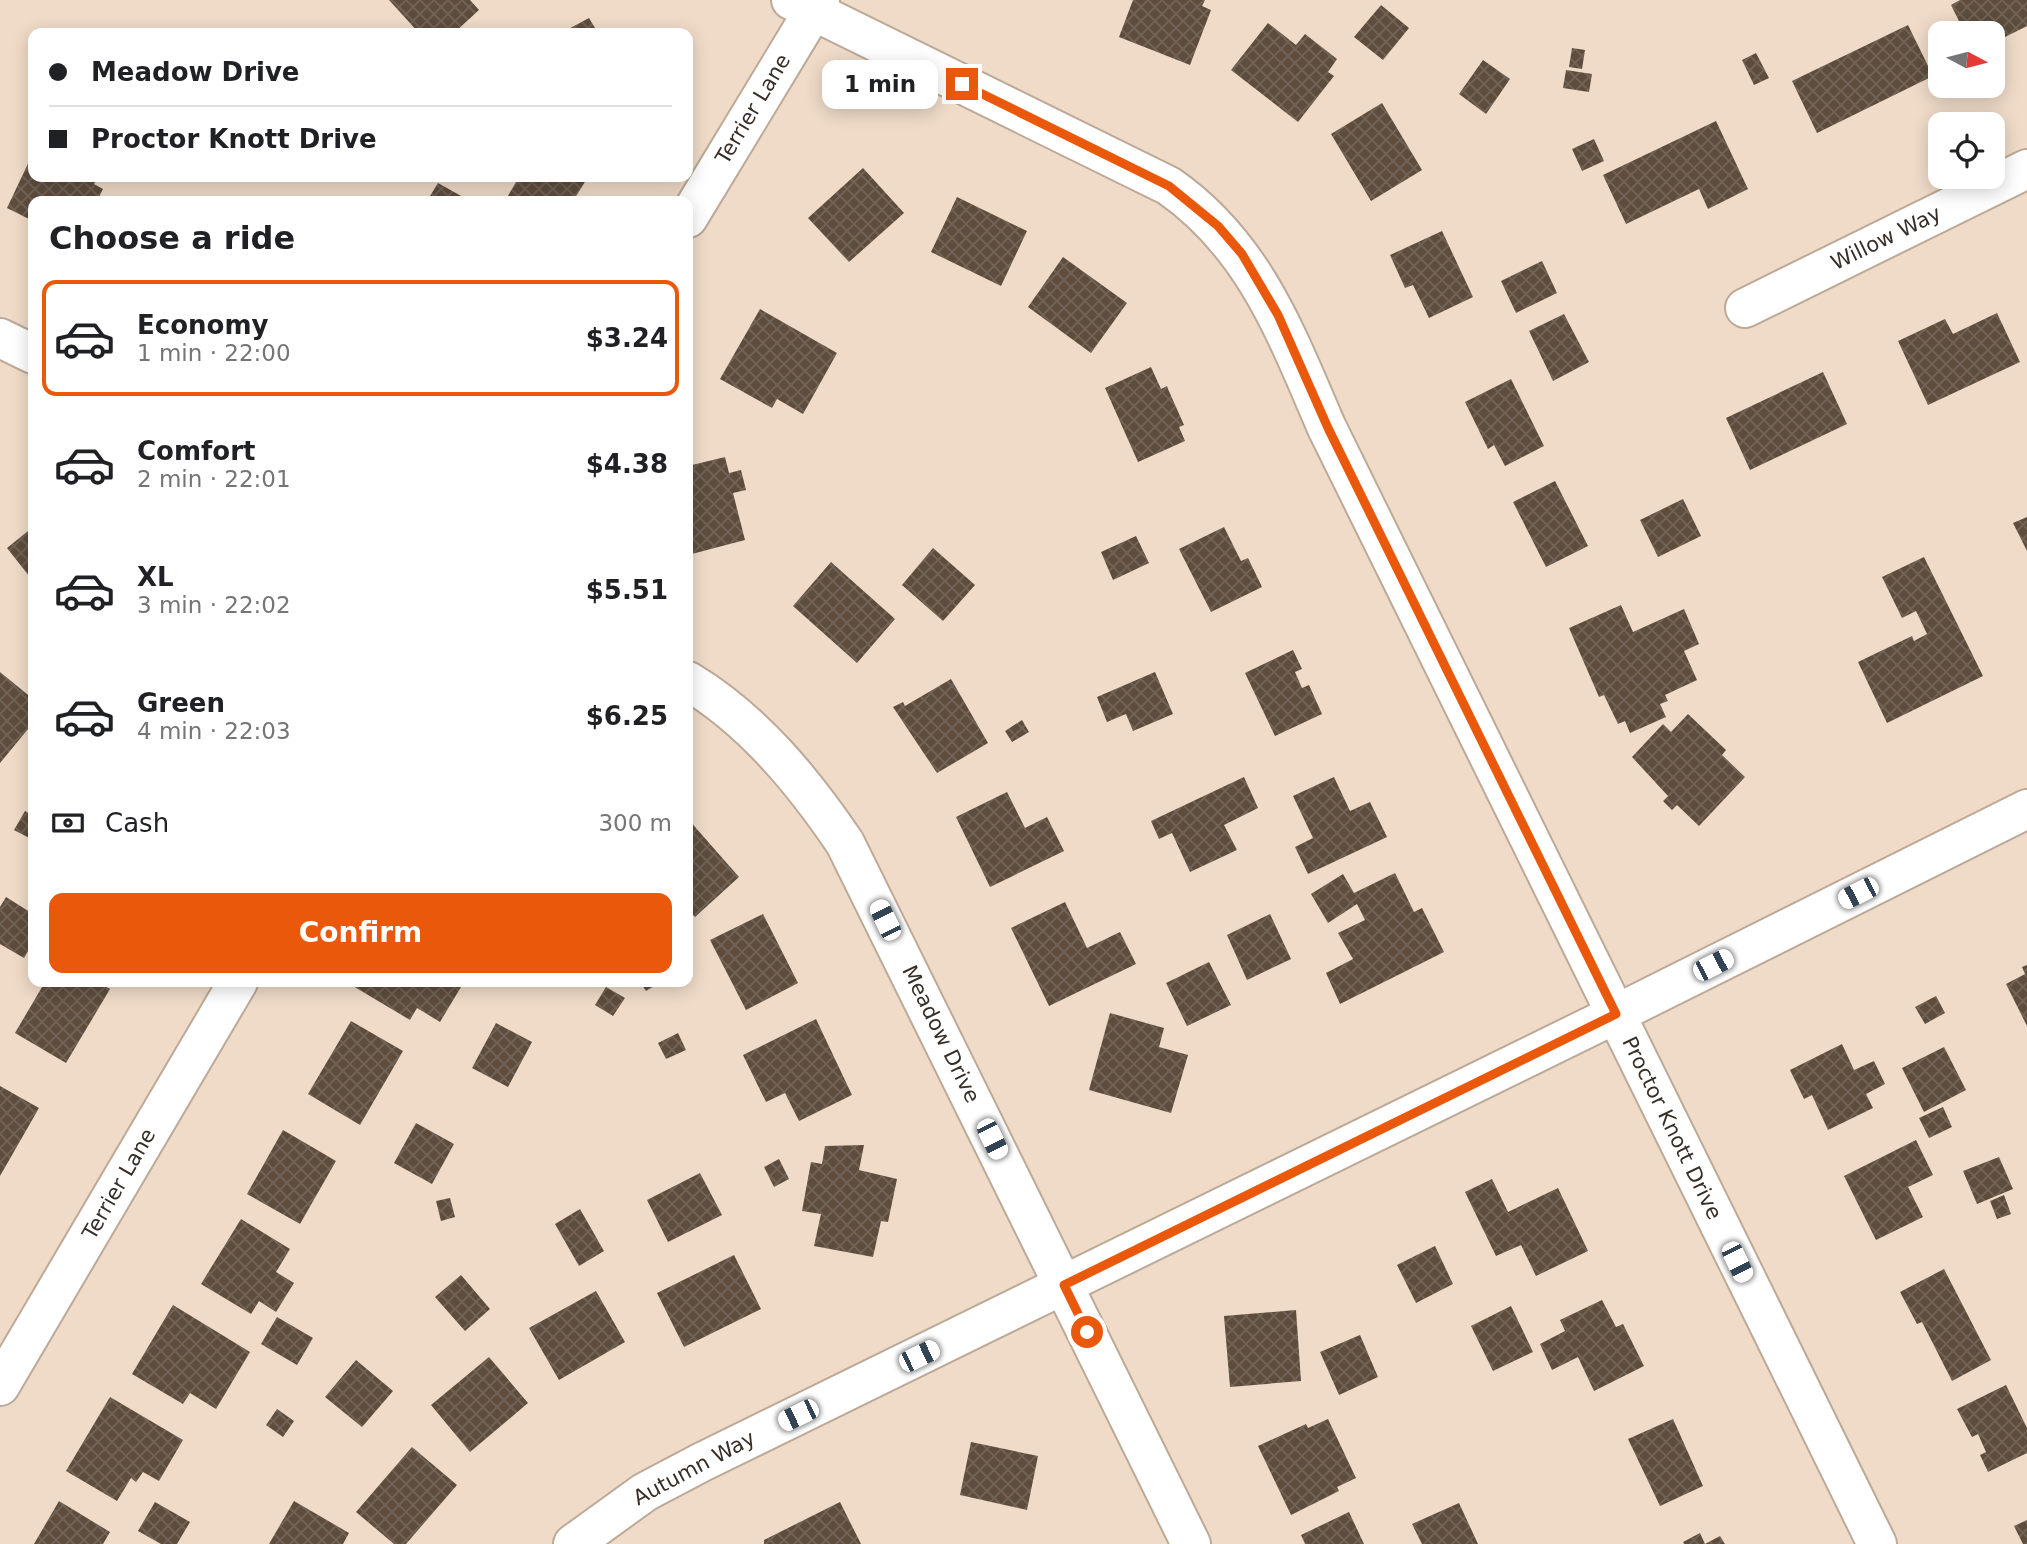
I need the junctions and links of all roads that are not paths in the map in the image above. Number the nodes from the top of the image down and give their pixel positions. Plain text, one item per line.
1 (808, 4) edge
2 (2027, 169) edge
3 (693, 209) edge
4 (1745, 308) dead end
5 (0, 338) edge
6 (28, 352) edge
7 (693, 685) edge
8 (2027, 808) edge
9 (235, 987) edge
10 (1616, 1014) junction
11 (1064, 1285) junction
12 (0, 1386) edge
13 (573, 1544) edge
14 (1191, 1544) edge
15 (1877, 1544) edge

1 - 3 street, Terrier Lane
1 - 10 street, Proctor Knott Drive
2 - 4 street, Willow Way
5 - 6 street
7 - 11 street, Meadow Drive
8 - 10 street, Autumn Way
9 - 12 street, Terrier Lane
10 - 11 street, Autumn Way
10 - 15 street, Proctor Knott Drive
11 - 13 street, Autumn Way
11 - 14 street, Meadow Drive

